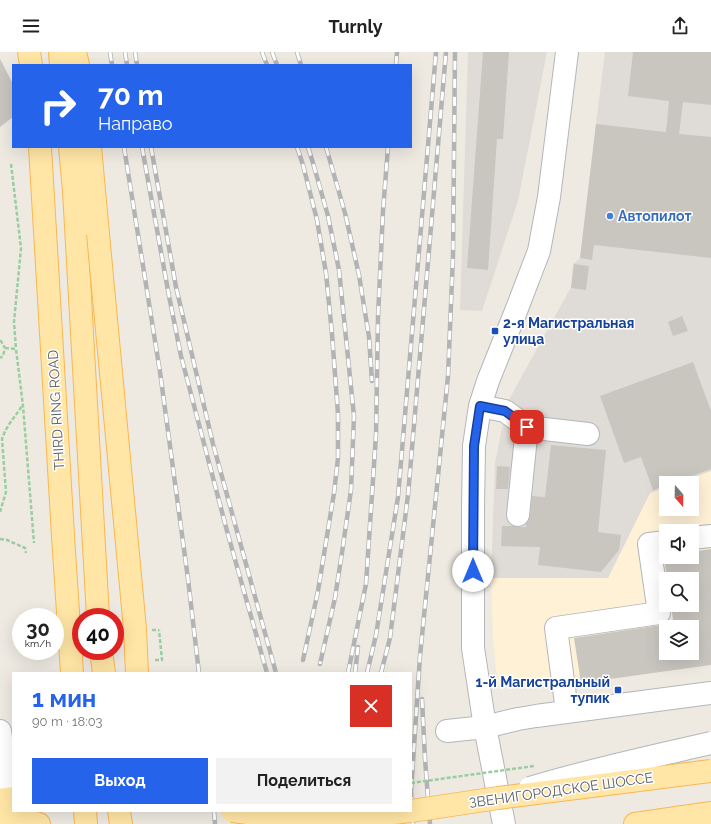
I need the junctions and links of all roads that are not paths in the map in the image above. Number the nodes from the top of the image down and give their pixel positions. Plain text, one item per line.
1 (29, 52) edge
2 (60, 52) edge
3 (75, 52) edge
4 (567, 52) edge
5 (31, 64) edge
6 (61, 64) edge
7 (78, 64) edge
8 (40, 148) edge
9 (70, 148) edge
10 (90, 148) edge
11 (480, 406) junction
12 (527, 427) junction
13 (588, 434) dead end
14 (518, 514) dead end
15 (711, 536) edge
16 (699, 537) edge
17 (659, 543) edge
18 (97, 608) edge
19 (103, 660) edge
20 (72, 672) edge
21 (104, 672) edge
22 (137, 672) edge
23 (711, 693) edge
24 (567, 712) junction
25 (485, 727) junction
26 (0, 731) edge
27 (447, 731) dead end
28 (711, 744) edge
29 (711, 771) edge
30 (498, 798) junction
31 (6, 803) edge
32 (412, 811) edge
33 (13, 812) edge
34 (85, 812) edge
35 (120, 812) edge
36 (238, 812) edge
37 (402, 812) edge
38 (711, 813) edge
39 (372, 816) junction
40 (685, 816) junction
41 (39, 824) edge
42 (86, 824) edge
43 (121, 824) edge
44 (322, 824) edge
45 (504, 824) edge
46 (635, 824) edge
47 (659, 824) edge

1 - 5 main road
2 - 6 main road
3 - 7 main road
4 - 11 street
8 - 20 main road, THIRD RING ROAD
9 - 18 main road
10 - 22 main road, bridge
11 - 12 street
11 - 25 street
12 - 13 street
12 - 14 street
15 - 16 street
17 - 24 street
19 - 21 main road
23 - 24 street
24 - 25 street
25 - 27 street
25 - 45 street
26 - 31 street
28 - 30 street, bridge
29 - 30 main road, ЗВЕНИГОРОДСКОЕ ШОССЕ, bridge
30 - 32 main road, ЗВЕНИГОРОДСКОЕ ШОССЕ, bridge
33 - 41 main road
34 - 42 main road
35 - 43 main road
36 - 39 main road, bridge
37 - 39 main road, ЗВЕНИГОРОДСКОЕ ШОССЕ
38 - 40 main road
39 - 44 main road, ЗВЕНИГОРОДСКОЕ ШОССЕ, bridge
40 - 46 main road
40 - 47 main road

